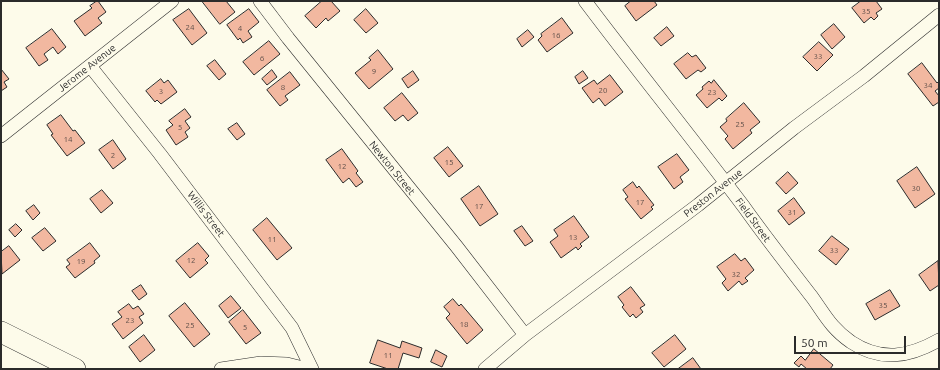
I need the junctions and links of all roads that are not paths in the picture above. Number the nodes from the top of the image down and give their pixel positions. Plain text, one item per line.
1 (172, 1) edge
2 (260, 1) edge
3 (585, 1) edge
4 (939, 15) edge
5 (90, 66) junction
6 (1, 136) edge
7 (726, 183) junction
8 (1, 332) edge
9 (525, 335) junction
10 (939, 340) edge
11 (75, 369) edge
12 (221, 369) edge
13 (307, 369) edge
14 (312, 369) edge
15 (485, 369) edge

1 - 5 street, Jerome Avenue
2 - 9 street, Newton Street
3 - 7 street, Field Street
4 - 7 street, Preston Avenue
5 - 6 street, Jerome Avenue
5 - 14 street, Willis Street
7 - 9 street, Preston Avenue
7 - 10 street, Field Street
8 - 11 main road
9 - 15 street, Preston Avenue
12 - 13 street

